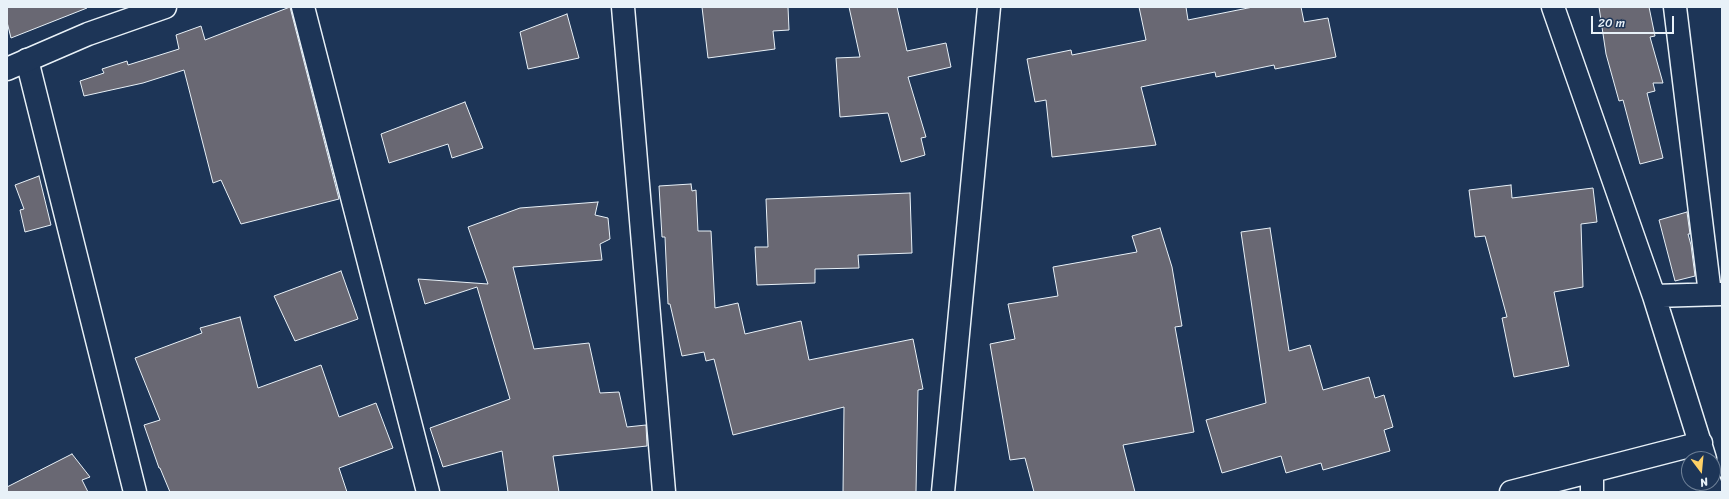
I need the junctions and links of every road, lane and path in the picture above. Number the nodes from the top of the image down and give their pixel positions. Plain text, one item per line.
1 (165, 7) edge
2 (304, 7) edge
3 (623, 7) edge
4 (989, 7) edge
5 (1553, 7) edge
6 (1675, 7) edge
7 (27, 60) junction
8 (7, 69) edge
9 (1716, 294) edge
10 (1654, 296) junction
11 (1703, 451) edge
12 (1681, 457) edge
13 (1592, 482) edge
14 (135, 492) edge
15 (428, 492) edge
16 (664, 492) edge
17 (943, 492) edge
18 (1511, 492) edge

1 - 7 street
2 - 15 street
3 - 16 street
4 - 17 street
5 - 10 street
6 - 9 street
7 - 8 street
7 - 14 street
9 - 10 street
10 - 11 street
12 - 13 street
13 - 18 street

